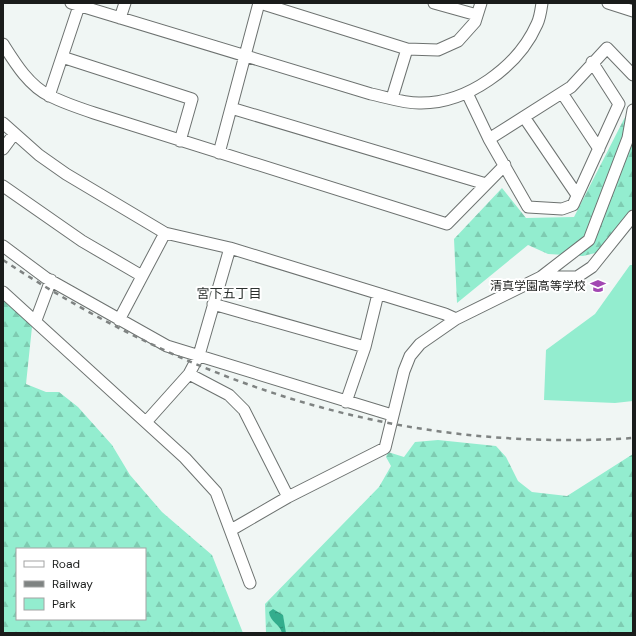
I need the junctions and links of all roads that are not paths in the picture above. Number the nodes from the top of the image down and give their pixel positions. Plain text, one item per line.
1 (125, 3) edge
2 (259, 3) edge
3 (434, 3) edge
4 (481, 3) edge
5 (542, 3) edge
6 (608, 3) edge
7 (75, 4) edge
8 (633, 10) edge
9 (477, 15) junction
10 (120, 18) junction
11 (3, 44) edge
12 (407, 49) junction
13 (245, 56) junction
14 (62, 57) junction
15 (592, 62) junction
16 (633, 75) edge
17 (467, 93) junction
18 (562, 93) junction
19 (49, 96) junction
20 (392, 98) junction
21 (231, 108) junction
22 (633, 110) edge
23 (524, 117) junction
24 (3, 123) edge
25 (14, 134) junction
26 (489, 139) junction
27 (180, 141) junction
28 (3, 149) edge
29 (598, 149) junction
30 (219, 153) junction
31 (505, 165) junction
32 (486, 184) junction
33 (3, 186) edge
34 (577, 195) junction
35 (633, 216) edge
36 (165, 233) junction
37 (3, 246) edge
38 (230, 248) junction
39 (142, 276) junction
40 (541, 277) junction
41 (51, 280) junction
42 (3, 292) edge
43 (378, 294) junction
44 (213, 304) junction
45 (36, 320) junction
46 (119, 320) junction
47 (456, 320) junction
48 (365, 347) junction
49 (199, 355) junction
50 (189, 374) junction
51 (346, 402) junction
52 (392, 415) junction
53 (146, 422) junction
54 (288, 497) junction
55 (231, 530) junction
56 (250, 584) dead end

1 - 10 street
2 - 12 street
2 - 13 street
3 - 9 street
4 - 9 street
5 - 17 street
6 - 8 street
7 - 10 street
7 - 14 street
9 - 12 street
10 - 13 street
11 - 19 street
12 - 20 street
13 - 20 street
13 - 21 street
14 - 19 street
14 - 27 street
15 - 16 street
15 - 18 street
15 - 29 street
17 - 20 street
17 - 26 street
18 - 23 street
18 - 29 street
19 - 27 street
21 - 30 street
21 - 32 street
22 - 40 street
23 - 26 street
23 - 34 street
24 - 25 street
25 - 28 street
25 - 36 street
26 - 31 street
27 - 30 street
29 - 34 street
30 - 32 street
31 - 32 street
31 - 34 street
33 - 39 street
35 - 40 street
36 - 38 street
36 - 39 street
37 - 41 street
38 - 43 street
38 - 44 street
39 - 46 street
40 - 47 street
41 - 45 street
41 - 46 street
42 - 45 street
43 - 47 street
43 - 48 street
44 - 48 street
44 - 49 street
45 - 53 street
46 - 49 street
47 - 52 street
48 - 51 street
49 - 50 street
49 - 51 street
50 - 53 street
50 - 54 street
51 - 52 street
52 - 54 street
53 - 55 street
54 - 55 street
55 - 56 street

